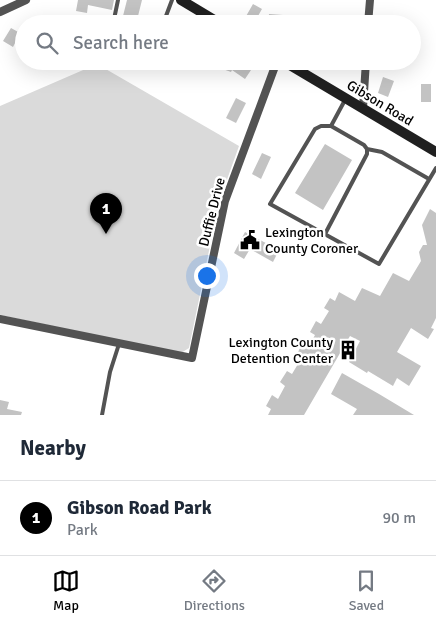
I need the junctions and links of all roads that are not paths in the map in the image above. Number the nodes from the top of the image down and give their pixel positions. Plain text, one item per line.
1 (26, 0) edge
2 (118, 0) edge
3 (172, 0) edge
4 (181, 0) edge
5 (370, 0) edge
6 (0, 12) edge
7 (115, 15) edge
8 (166, 15) edge
9 (206, 15) edge
10 (369, 15) edge
11 (274, 70) edge
12 (298, 70) edge
13 (365, 70) edge
14 (346, 98) junction
15 (362, 108) junction
16 (331, 126) junction
17 (367, 149) junction
18 (436, 152) edge
19 (436, 168) edge
20 (429, 179) junction
21 (325, 234) junction
22 (0, 319) edge
23 (119, 344) junction
24 (102, 415) edge

1 - 6 street
2 - 7 lane
3 - 8 lane
4 - 9 street
5 - 10 street
11 - 23 street, Duffie Drive
12 - 14 street, Gibson Road
13 - 15 street
14 - 15 street, Gibson Road
14 - 16 lane
15 - 18 street, Gibson Road
16 - 17 lane
16 - 21 lane
17 - 20 lane
17 - 21 lane
19 - 20 lane
20 - 21 lane
22 - 23 street, Duffie Drive
23 - 24 lane

